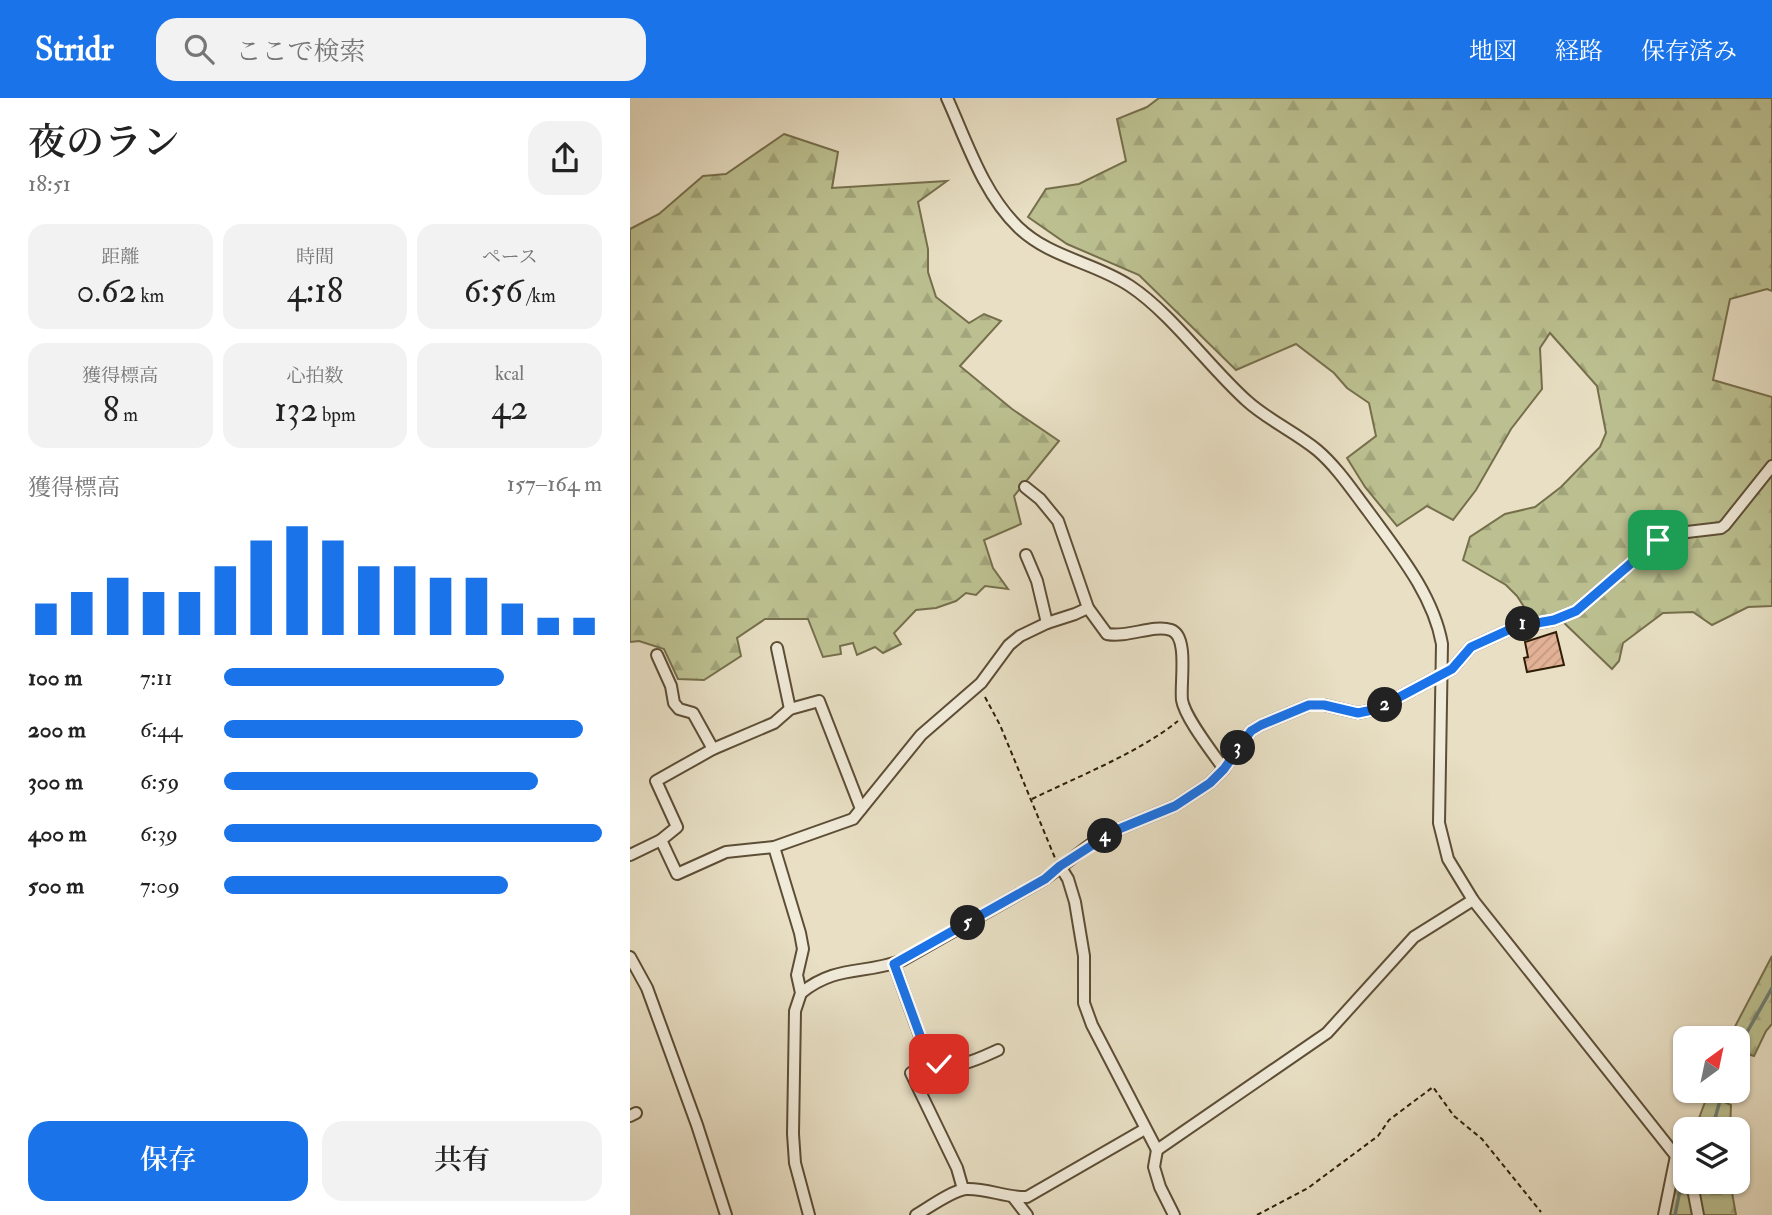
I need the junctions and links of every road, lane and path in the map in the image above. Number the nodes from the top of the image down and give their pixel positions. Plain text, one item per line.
1 (947, 98) edge
2 (1772, 466) edge
3 (1025, 487) dead end
4 (1026, 555) dead end
5 (1088, 608) junction
6 (1046, 623) junction
7 (777, 648) dead end
8 (657, 655) dead end
9 (1443, 674) junction
10 (977, 687) junction
11 (679, 709) junction
12 (790, 709) junction
13 (1187, 714) junction
14 (668, 716) dead end
15 (713, 748) junction
16 (1224, 769) junction
17 (1030, 800) junction
18 (862, 809) junction
19 (661, 840) junction
20 (774, 847) junction
21 (630, 855) edge
22 (1060, 866) junction
23 (1473, 900) junction
24 (631, 964) edge
25 (894, 964) junction
26 (801, 993) junction
27 (998, 1051) dead end
28 (929, 1060) junction
29 (1145, 1129) junction
30 (1157, 1150) junction
31 (1673, 1152) edge
32 (1673, 1171) edge
33 (963, 1189) junction
34 (1695, 1194) edge
35 (1013, 1197) junction
36 (1541, 1212) dead end
37 (726, 1215) edge
38 (809, 1215) edge
39 (916, 1215) edge
40 (1027, 1215) edge
41 (1174, 1215) edge
42 (1257, 1215) edge
43 (1664, 1215) edge
44 (1698, 1215) edge

1 - 9 street
2 - 9 street
3 - 5 street
4 - 6 street
5 - 6 street
5 - 13 street
6 - 10 street
7 - 12 street
8 - 11 street
9 - 16 street
9 - 23 street
10 - 17 path
10 - 18 street
11 - 14 street
11 - 15 street
12 - 15 street
12 - 18 street
13 - 16 street
13 - 17 path
15 - 19 street
16 - 22 street
17 - 22 path
18 - 20 street
19 - 20 street
19 - 21 street
20 - 26 street
22 - 25 street
22 - 29 street
23 - 30 street
23 - 31 street
24 - 37 street
25 - 26 street
25 - 28 street
26 - 38 street
27 - 28 street
28 - 33 street
29 - 30 street
29 - 35 street
30 - 41 street
32 - 43 street
33 - 35 street
33 - 39 street
34 - 44 street
35 - 40 street
36 - 42 path

